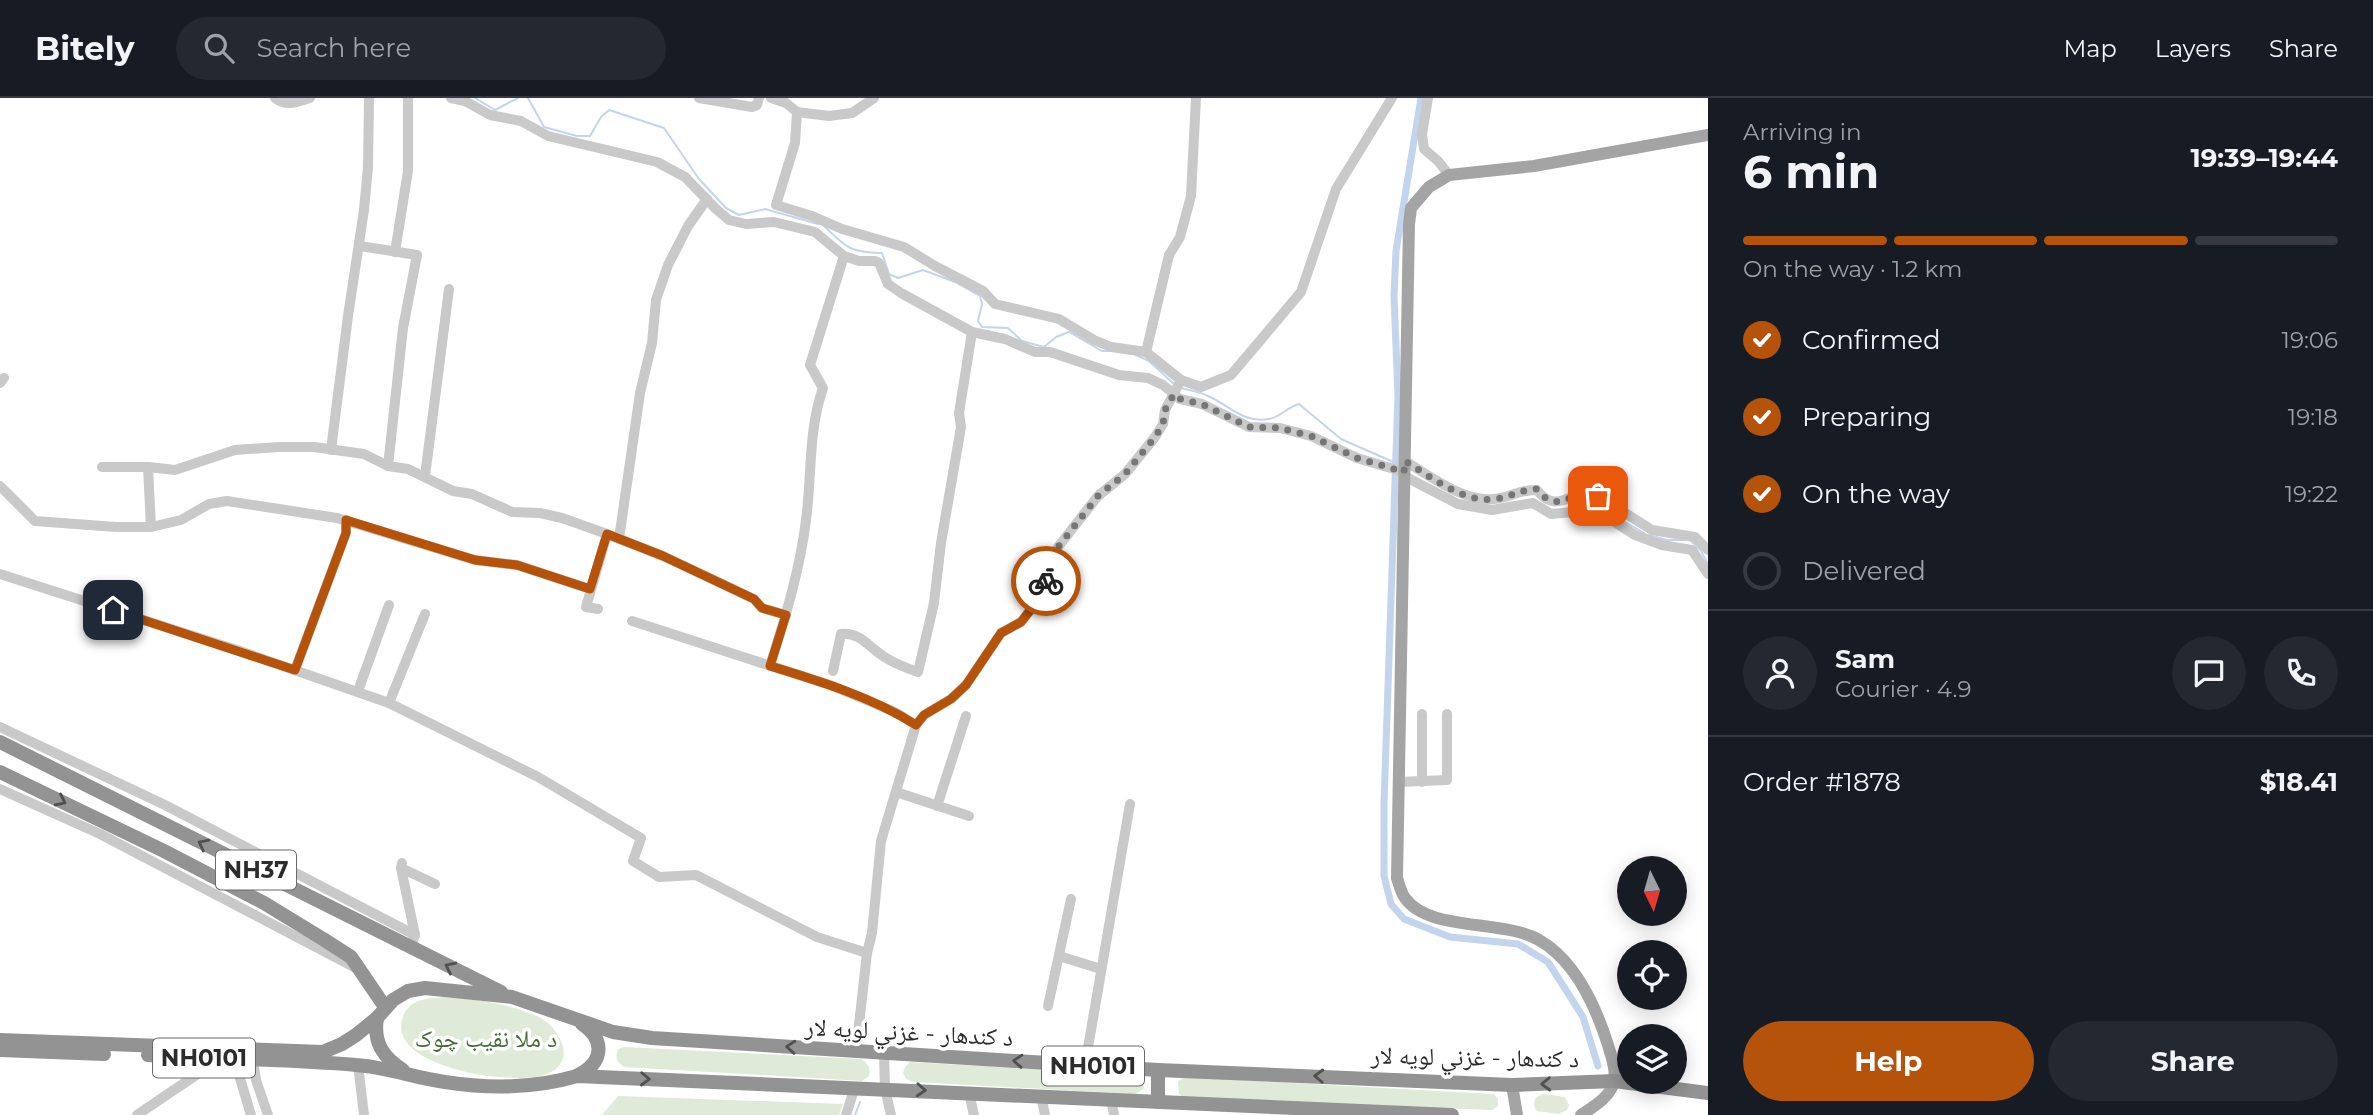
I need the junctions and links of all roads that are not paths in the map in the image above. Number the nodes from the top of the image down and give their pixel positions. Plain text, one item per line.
1 (275, 98) edge
2 (310, 98) edge
3 (369, 98) edge
4 (408, 98) edge
5 (451, 98) edge
6 (699, 98) edge
7 (759, 98) edge
8 (771, 98) edge
9 (874, 98) edge
10 (1196, 98) edge
11 (1392, 98) edge
12 (1429, 98) edge
13 (797, 112) junction
14 (1708, 135) edge
15 (1449, 175) junction
16 (707, 199) junction
17 (360, 246) junction
18 (395, 252) junction
19 (844, 256) junction
20 (449, 289) dead end
21 (972, 332) junction
22 (1146, 352) junction
23 (1178, 388) junction
24 (331, 450) junction
25 (388, 466) junction
26 (102, 467) dead end
27 (148, 467) junction
28 (1404, 469) junction
29 (425, 476) junction
30 (0, 486) edge
31 (346, 520) junction
32 (151, 527) junction
33 (607, 534) junction
34 (619, 538) junction
35 (1697, 538) junction
36 (1692, 550) junction
37 (1708, 550) edge
38 (0, 574) edge
39 (1708, 574) edge
40 (589, 594) junction
41 (389, 605) dead end
42 (598, 609) dead end
43 (425, 614) dead end
44 (786, 615) junction
45 (632, 621) dead end
46 (770, 666) junction
47 (295, 670) junction
48 (833, 671) dead end
49 (358, 691) junction
50 (389, 703) junction
51 (1422, 714) dead end
52 (1447, 714) dead end
53 (966, 716) dead end
54 (916, 725) junction
55 (0, 727) edge
56 (0, 742) edge
57 (0, 772) edge
58 (1399, 782) junction
59 (1422, 782) junction
60 (0, 789) edge
61 (896, 792) junction
62 (1130, 804) dead end
63 (937, 806) junction
64 (969, 816) dead end
65 (435, 884) dead end
66 (1071, 899) dead end
67 (415, 935) junction
68 (418, 951) junction
69 (867, 953) junction
70 (1059, 956) junction
71 (1101, 969) junction
72 (360, 971) junction
73 (512, 997) junction
74 (1048, 1006) dead end
75 (381, 1013) junction
76 (574, 1019) junction
77 (0, 1040) edge
78 (0, 1050) edge
79 (856, 1052) junction
80 (884, 1053) junction
81 (233, 1054) junction
82 (213, 1059) junction
83 (253, 1060) junction
84 (358, 1065) junction
85 (1085, 1065) junction
86 (1158, 1070) junction
87 (408, 1072) junction
88 (576, 1076) junction
89 (1614, 1081) junction
90 (1512, 1084) junction
91 (855, 1087) junction
92 (885, 1089) junction
93 (970, 1093) junction
94 (1708, 1094) edge
95 (1041, 1096) junction
96 (1111, 1100) junction
97 (1158, 1102) junction
98 (1202, 1109) edge
99 (1273, 1111) edge
100 (1372, 1113) edge
101 (137, 1115) edge
102 (251, 1115) edge
103 (268, 1115) edge
104 (364, 1115) edge
105 (846, 1115) edge
106 (891, 1115) edge
107 (974, 1115) edge
108 (1045, 1115) edge
109 (1114, 1115) edge
110 (1452, 1115) edge
111 (1517, 1115) edge
112 (1581, 1115) edge

1 - 2 street
3 - 17 street
4 - 18 street
5 - 16 street
6 - 7 street
8 - 13 street
9 - 13 street
10 - 22 street
11 - 23 street
12 - 15 street
13 - 22 street
14 - 15 main road
15 - 28 main road
16 - 19 street
16 - 34 street
17 - 18 street
17 - 24 street
18 - 25 street
19 - 21 street
19 - 44 street
20 - 29 street
21 - 23 street
21 - 48 street
22 - 23 street
23 - 28 street
23 - 54 street
24 - 25 street
24 - 27 street
25 - 29 street
26 - 27 street
27 - 32 street
28 - 35 street
28 - 36 street
28 - 58 main road
29 - 33 street
30 - 32 street
31 - 32 street
31 - 40 street
31 - 47 street
33 - 34 street
33 - 40 street
34 - 44 street
35 - 36 street
35 - 37 street
36 - 39 street
38 - 47 street
40 - 42 street
41 - 49 street
43 - 50 street
44 - 46 street
45 - 46 street
46 - 54 street
47 - 49 street
49 - 50 street
50 - 69 street
51 - 59 street
52 - 59 street
53 - 63 street
54 - 61 street
55 - 67 street
68 -> 56 highway, NH37
57 -> 72 highway, NH37
58 - 59 street
58 - 89 main road
60 - 72 street
61 - 63 street
61 - 69 street
62 - 71 street
63 - 64 street
65 - 67 street
66 - 70 street
67 - 68 street
73 -> 68 highway, NH37
69 - 79 street
70 - 71 street
70 - 74 street
71 - 85 street
72 - 75 highway, NH37
73 - 75 highway, د کندهار - غزني لويه لار / NH0101
73 - 76 highway, د کندهار - غزني لويه لار / NH0101
75 - 81 highway, د کندهار - غزني لويه لار / NH0101
75 - 87 highway, د کندهار - غزني لويه لار / NH0101
79 -> 76 highway, د کندهار - غزني لويه لار / NH0101
76 - 88 highway, NH0101
77 - 81 highway, د کندهار - غزني لويه لار / NH0101
78 - 82 highway, د کندهار - غزني لويه لار / NH0101
79 - 80 highway, د کندهار - غزني لويه لار / NH0101
85 -> 80 highway, د کندهار - غزني لويه لار / NH0101
80 - 92 street
81 - 82 highway, د کندهار - غزني لويه لار / NH0101
81 - 83 highway, د کندهار - غزني لويه لار / NH0101
81 - 102 street
82 - 101 street
83 - 84 highway, د کندهار - غزني لويه لار / NH0101
83 - 103 street
84 - 87 highway, د کندهار - غزني لويه لار / NH0101
84 - 104 street
85 - 86 highway, د کندهار - غزني لويه لار / NH0101
90 -> 86 highway, د کندهار - غزني لويه لار / NH0101
86 - 97 highway
87 - 88 highway, د کندهار - غزني لويه لار / NH0101
88 -> 91 highway, د کندهار - غزني لويه لار / NH0101
89 -> 90 highway, د کندهار - غزني لويه لار / NH0101
89 - 94 highway, د کندهار - غزني لويه لار / NH0101
89 - 112 main road
90 - 111 main road
91 - 92 highway, د کندهار - غزني لويه لار / NH0101
91 - 105 street
92 -> 93 highway, د کندهار - غزني لويه لار / NH0101
92 - 106 street
93 - 95 highway, د کندهار - غزني لويه لار / NH0101
93 - 107 street
95 - 96 highway, د کندهار - غزني لويه لار / NH0101
95 - 108 street
96 - 97 highway, د کندهار - غزني لويه لار / NH0101
96 - 109 street
97 - 98 highway, د کندهار - غزني لويه لار / NH0101
98 - 99 highway, د کندهار - غزني لويه لار / NH0101
99 - 100 highway, د کندهار - غزني لويه لار / NH0101
100 - 110 highway, د کندهار - غزني لويه لار / NH0101

